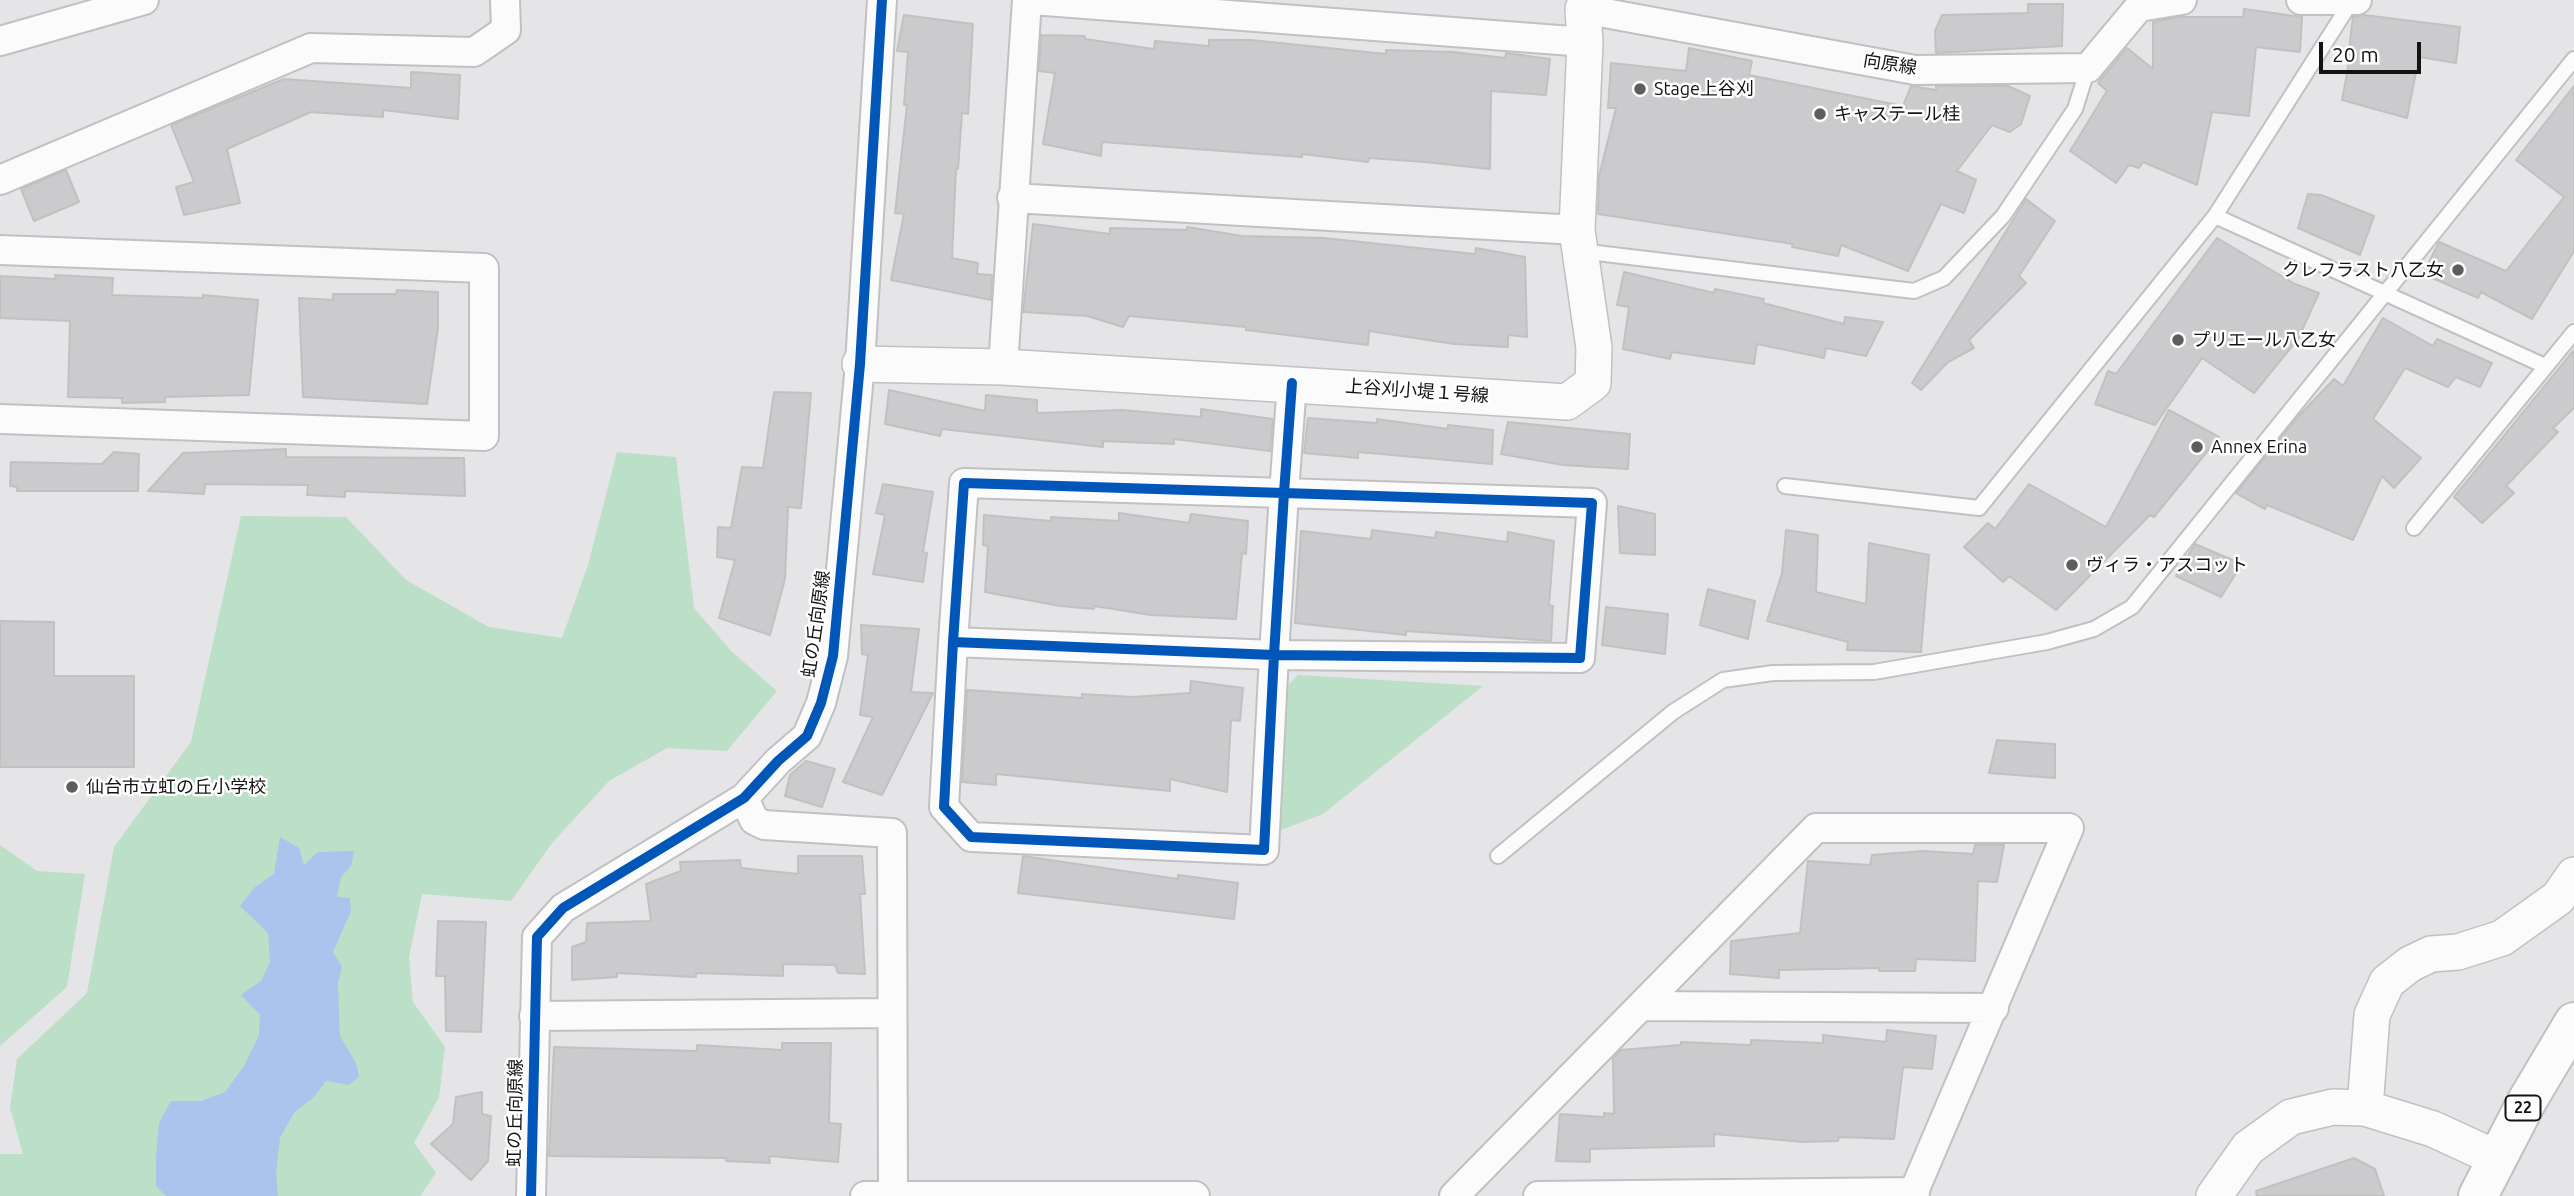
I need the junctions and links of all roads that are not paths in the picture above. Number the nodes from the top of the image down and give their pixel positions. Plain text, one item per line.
1 (144, 0) edge
2 (505, 0) edge
3 (882, 0) edge
4 (1030, 0) edge
5 (2182, 0) edge
6 (2301, 0) edge
7 (2354, 1) edge
8 (1584, 17) edge
9 (0, 41) edge
10 (2574, 60) edge
11 (2088, 68) junction
12 (0, 180) edge
13 (1012, 198) junction
14 (2216, 216) junction
15 (1578, 241) junction
16 (0, 250) edge
17 (2385, 293) junction
18 (2574, 332) edge
19 (860, 364) junction
20 (2545, 366) junction
21 (1003, 367) junction
22 (1292, 383) junction
23 (0, 419) edge
24 (1785, 486) dead end
25 (1284, 493) junction
26 (2414, 528) dead end
27 (953, 642) junction
28 (1274, 655) junction
29 (744, 798) junction
30 (1498, 856) dead end
31 (2574, 875) edge
32 (1644, 1006) junction
33 (1994, 1008) junction
34 (891, 1013) junction
35 (534, 1016) junction
36 (2574, 1022) edge
37 (2365, 1108) junction
38 (2496, 1158) junction
39 (1914, 1194) edge
40 (879, 1195) edge
41 (531, 1196) edge
42 (1195, 1196) edge
43 (1454, 1196) edge
44 (1538, 1196) edge
45 (2214, 1196) edge
46 (2478, 1196) edge

1 - 9 street
2 - 12 street
3 - 19 street, 虹の丘向原線
4 - 8 street, 向原線
4 - 13 street
5 - 11 street
6 - 7 street
7 - 14 lane
8 - 11 street, 向原線
8 - 15 street, 上谷刈小堤１号線
10 - 17 lane
11 - 15 lane
13 - 15 street
13 - 21 street
14 - 17 lane
14 - 24 lane
15 - 22 street, 上谷刈小堤１号線
16 - 23 street
17 - 20 lane
17 - 30 lane
18 - 20 lane
19 - 21 street, 上谷刈小堤１号線
19 - 29 street, 虹の丘向原線
20 - 26 lane
21 - 22 street, 上谷刈小堤１号線
22 - 25 street
25 - 27 street
25 - 28 street
25 - 28 street
27 - 28 street
27 - 28 street
29 - 34 street
29 - 35 street, 虹の丘向原線
31 - 37 street
32 - 33 street
32 - 33 street
32 - 43 street
33 - 39 street
34 - 35 street
34 - 40 street
35 - 41 street, 虹の丘向原線
36 - 38 main road, 22
37 - 38 street
37 - 45 street
38 - 46 main road, 22
39 - 44 street
40 - 42 street

